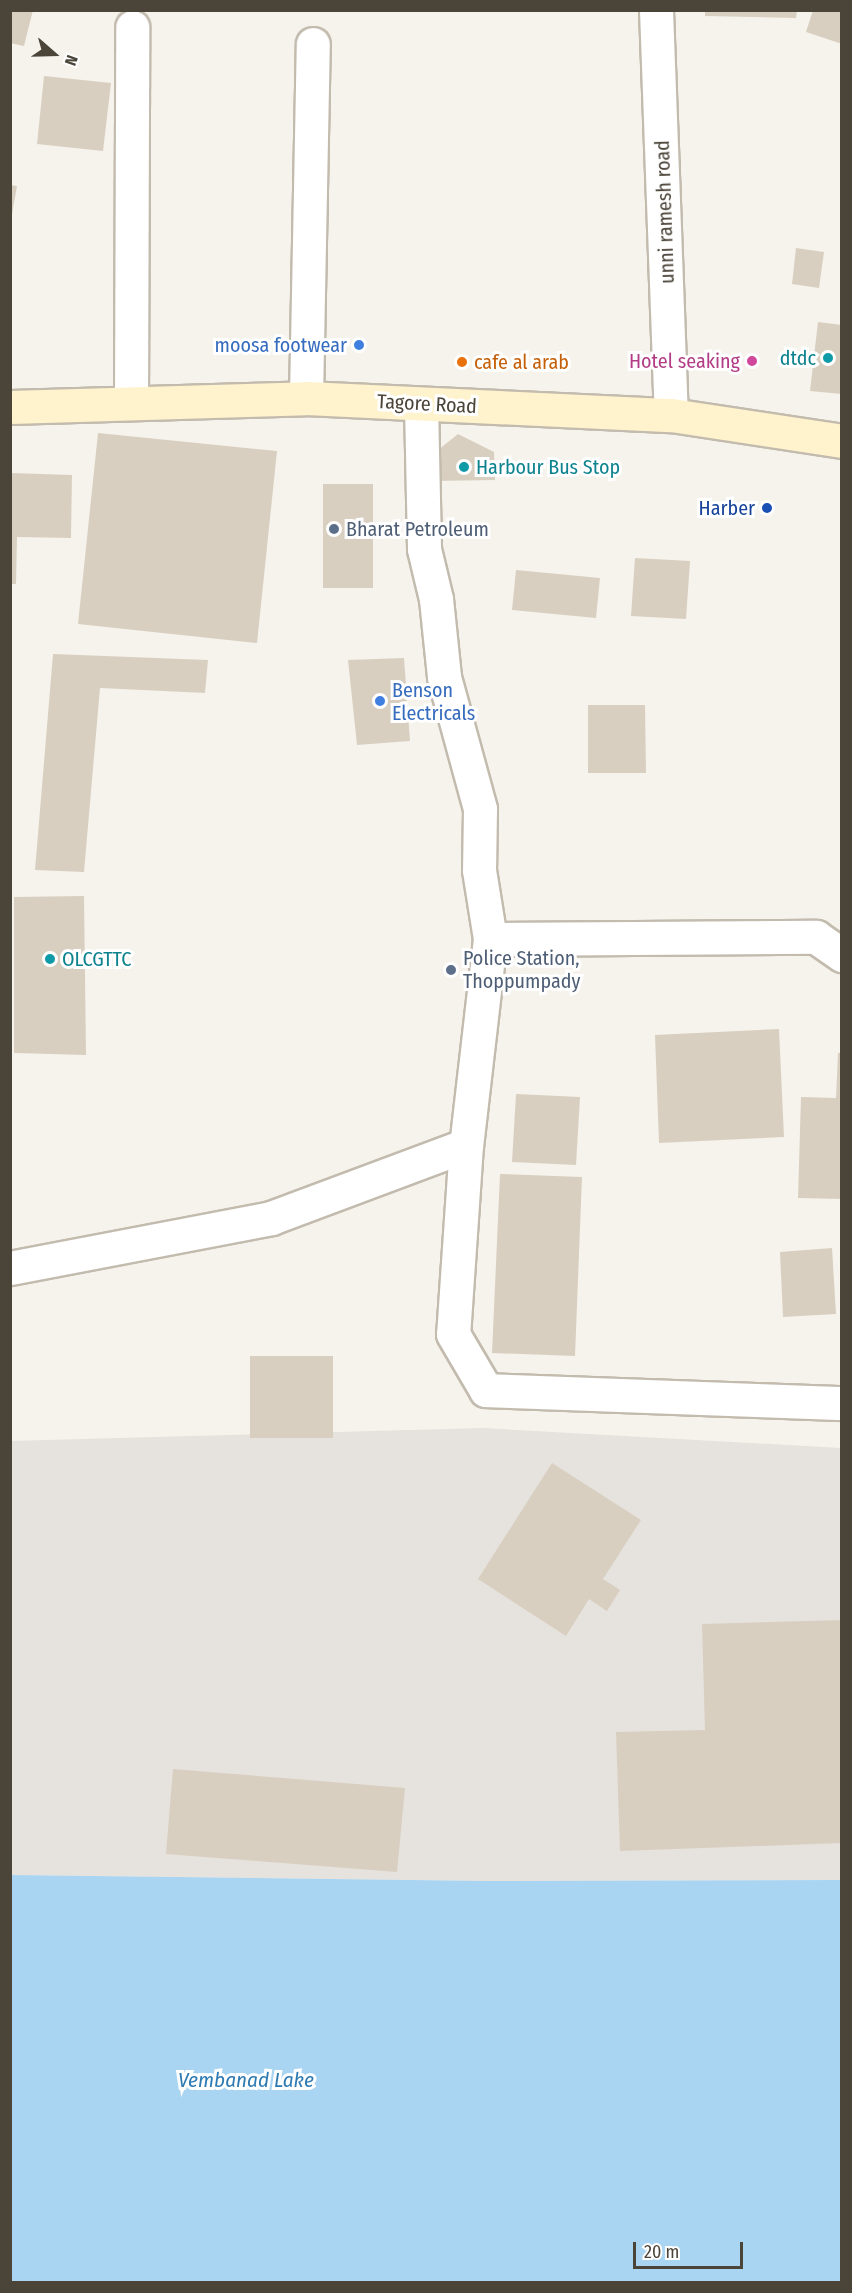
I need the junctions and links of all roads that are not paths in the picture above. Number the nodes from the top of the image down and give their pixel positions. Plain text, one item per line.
1 (657, 10) edge
2 (132, 27) dead end
3 (313, 44) dead end
4 (306, 398) junction
5 (130, 402) junction
6 (421, 404) junction
7 (10, 407) edge
8 (672, 414) junction
9 (842, 441) edge
10 (833, 938) edge
11 (490, 939) junction
12 (466, 1145) junction
13 (10, 1268) edge
14 (842, 1403) edge

1 - 8 street, unni ramesh road
2 - 5 street
3 - 4 street
4 - 5 main road, Tagore Road
4 - 6 main road, Tagore Road
5 - 7 main road, Tagore Road
6 - 8 main road, Tagore Road
6 - 11 street
8 - 9 main road, Tagore Road
10 - 11 street
11 - 12 street
12 - 13 street
12 - 14 street

